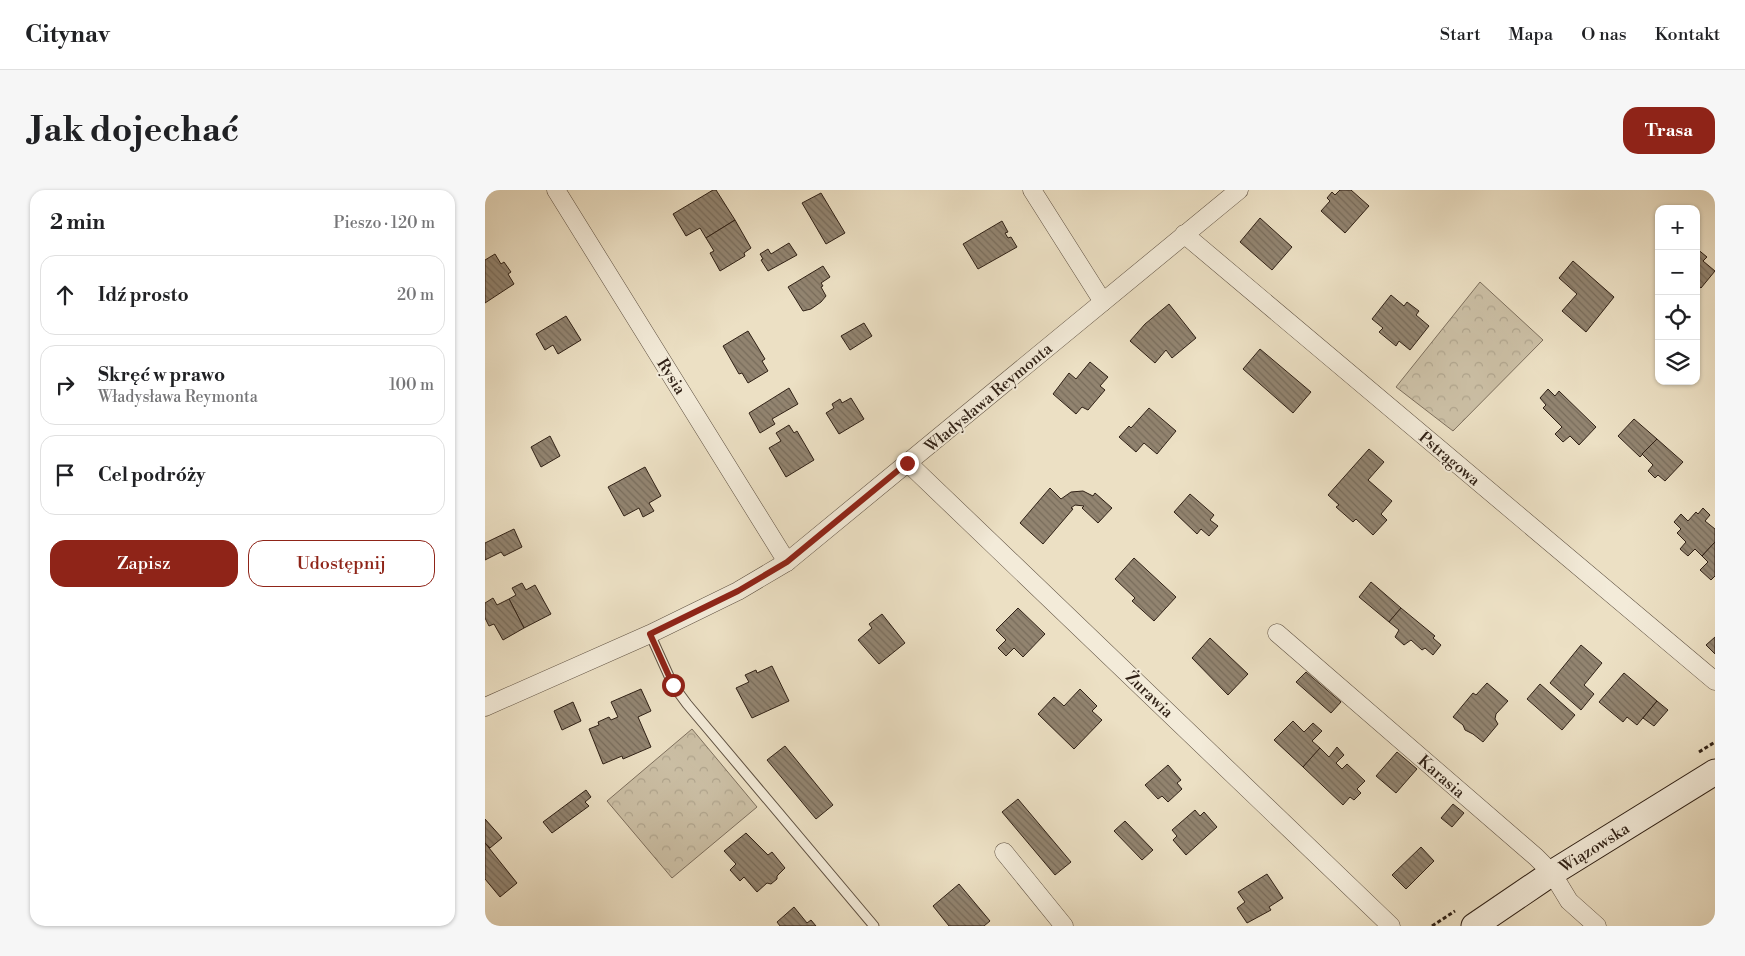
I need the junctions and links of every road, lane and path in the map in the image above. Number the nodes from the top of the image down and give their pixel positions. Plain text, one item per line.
1 (557, 190) edge
2 (1033, 190) edge
3 (1239, 190) edge
4 (1184, 234) junction
5 (1103, 302) junction
6 (907, 463) junction
7 (787, 562) junction
8 (1277, 633) dead end
9 (650, 634) junction
10 (1715, 681) edge
11 (485, 706) edge
12 (1715, 772) edge
13 (1004, 852) dead end
14 (1552, 873) junction
15 (874, 926) edge
16 (1064, 926) edge
17 (1391, 926) edge
18 (1475, 926) edge
19 (1597, 926) edge

1 - 7 street, Rysia
2 - 5 street
3 - 4 street, Władysława Reymonta
4 - 5 street, Władysława Reymonta
4 - 10 street, Pstrągowa
5 - 6 street, Władysława Reymonta
6 - 7 street, Władysława Reymonta
6 - 17 street, Żurawia
7 - 9 street, Władysława Reymonta
8 - 14 street, Karasia
9 - 11 street, Władysława Reymonta
9 - 15 lane
12 - 14 main road, Wiązowska
13 - 16 street
14 - 18 main road, Wiązowska
14 - 19 street, Karasia

